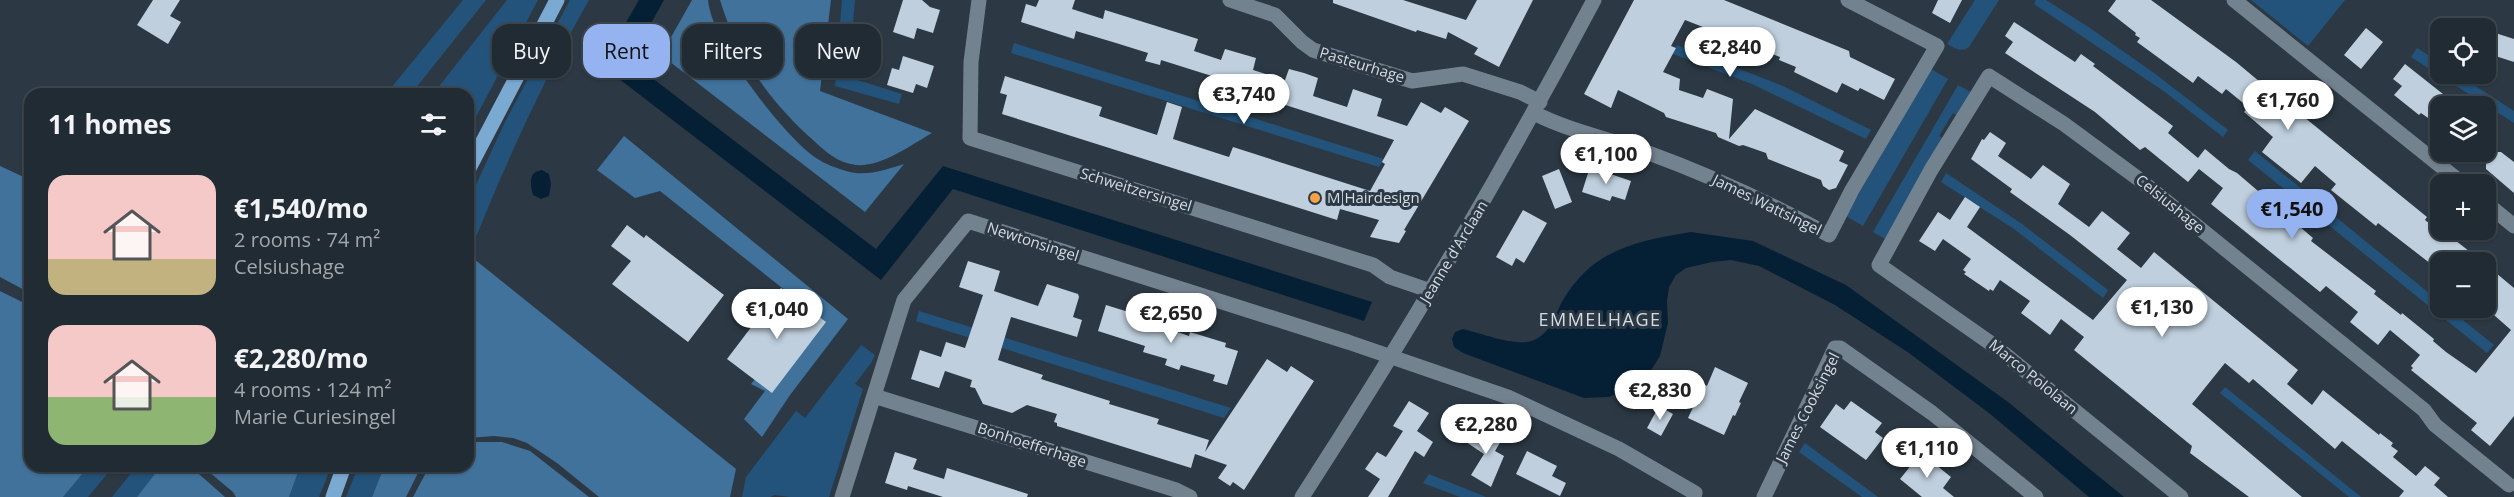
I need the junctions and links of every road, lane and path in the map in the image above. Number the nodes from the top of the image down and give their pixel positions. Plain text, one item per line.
1 (558, 0) edge
2 (979, 0) edge
3 (1230, 0) edge
4 (1594, 0) edge
5 (1848, 0) edge
6 (2234, 0) edge
7 (1537, 107) junction
8 (474, 159) edge
9 (2451, 174) edge
10 (2496, 211) edge
11 (2514, 226) edge
12 (1879, 265) joint
13 (1431, 291) junction
14 (1392, 356) junction
15 (874, 396) junction
16 (342, 472) edge
17 (2507, 487) edge
18 (333, 497) edge
19 (842, 497) edge
20 (1190, 497) edge
21 (1302, 497) edge
22 (1694, 497) edge
23 (1764, 497) edge
24 (2036, 497) edge
25 (2181, 497) edge

1 - 8 main road
2 - 13 street, Schweitzersingel
3 - 7 street, Pasteurhage
4 - 7 street, Jeanne d'Arclaan
5 - 7 street, James Wattsingel
6 - 9 street
7 - 13 street, Jeanne d'Arclaan
10 - 11 street
12 - 17 street, Celsiushage
12 - 25 street, Marco Pololaan
13 - 14 street, Jeanne d'Arclaan
14 - 15 street, Newtonsingel
14 - 21 street, Jeanne d'Arclaan
14 - 22 street
15 - 19 street, Newtonsingel
15 - 20 street, Bonhoefferhage
16 - 18 main road
23 - 24 street, James Cooksingel

